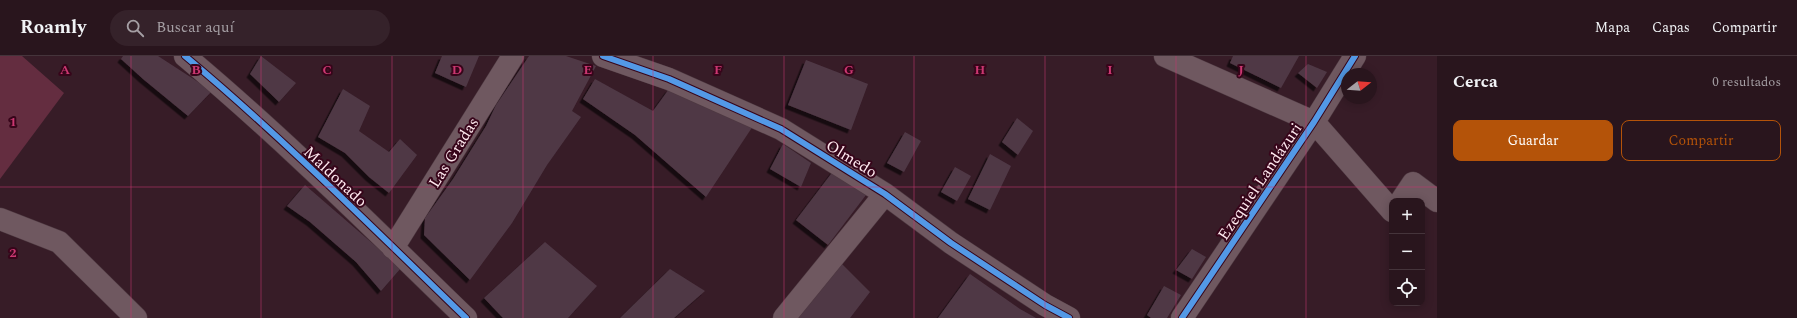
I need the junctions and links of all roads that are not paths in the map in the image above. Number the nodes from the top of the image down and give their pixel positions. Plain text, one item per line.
1 (185, 56) edge
2 (513, 56) edge
3 (603, 56) edge
4 (1165, 56) edge
5 (1356, 56) edge
6 (1314, 122) junction
7 (885, 194) junction
8 (1403, 198) edge
9 (1437, 201) edge
10 (1389, 208) edge
11 (0, 219) edge
12 (393, 248) junction
13 (136, 318) edge
14 (466, 318) edge
15 (784, 318) edge
16 (1069, 318) edge
17 (1182, 318) edge

1 - 12 street, Maldonado
2 - 12 street, Las Gradas
3 - 7 street, Olmedo
4 - 6 street
5 - 6 street, Ezequiel Landázuri
6 - 10 street
6 - 17 street, Ezequiel Landázuri
7 - 15 street
7 - 16 street, Olmedo
8 - 9 street
11 - 13 street
12 - 14 street, Maldonado

